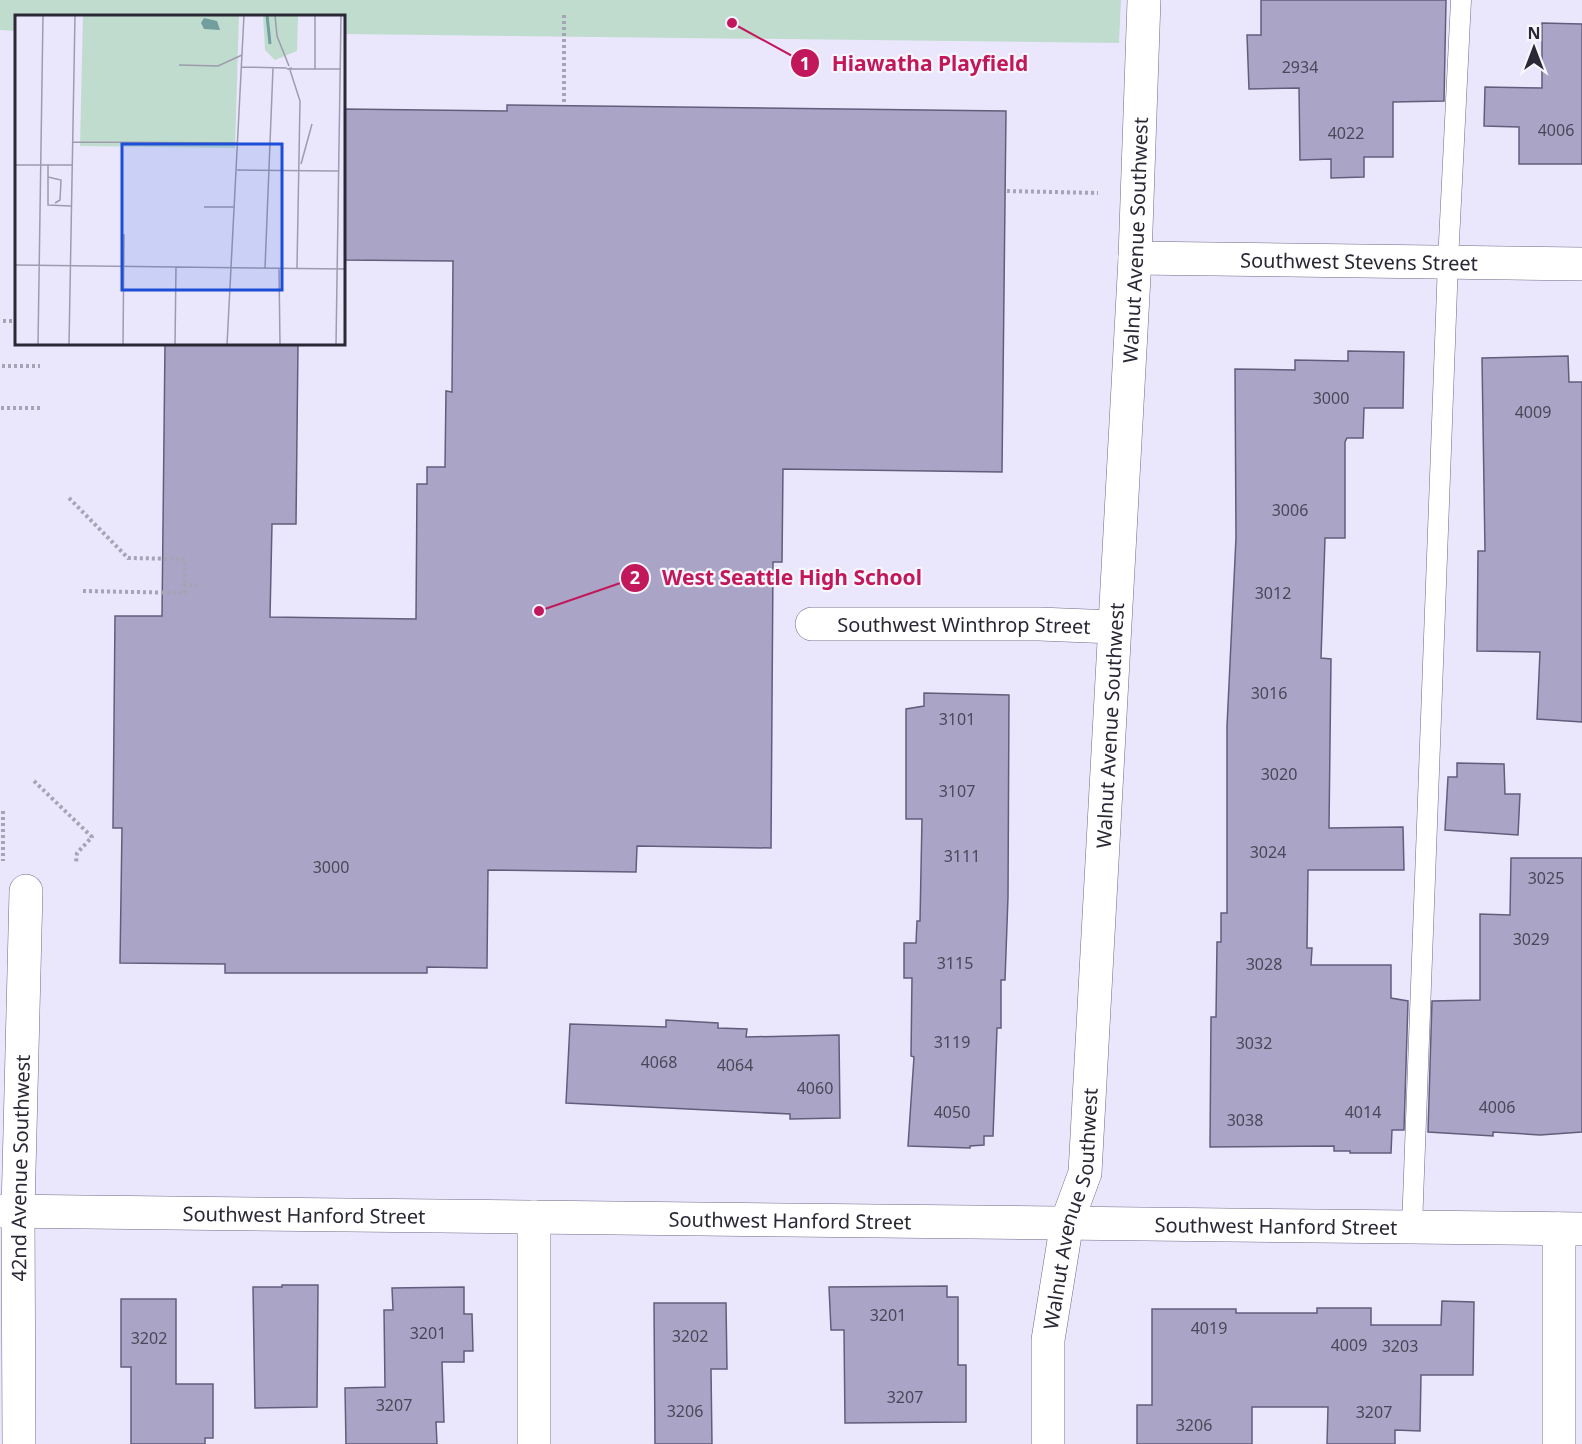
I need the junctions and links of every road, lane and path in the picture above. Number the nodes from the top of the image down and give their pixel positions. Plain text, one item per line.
1 (1144, 0) edge
2 (1461, 0) edge
3 (564, 15) dead end
4 (564, 103) dead end
5 (1007, 191) dead end
6 (1105, 193) dead end
7 (1135, 258) junction
8 (1448, 262) junction
9 (1582, 264) edge
10 (3, 321) dead end
11 (15, 321) edge
12 (2, 366) dead end
13 (40, 366) dead end
14 (1, 408) edge
15 (40, 408) dead end
16 (69, 498) dead end
17 (185, 585) junction
18 (202, 585) dead end
19 (83, 591) dead end
20 (812, 624) dead end
21 (1114, 627) junction
22 (34, 781) dead end
23 (3, 812) dead end
24 (3, 861) dead end
25 (76, 863) dead end
26 (26, 891) dead end
27 (9, 1211) edge
28 (534, 1217) junction
29 (1067, 1222) junction
30 (1412, 1227) junction
31 (1570, 1229) edge
32 (19, 1444) edge
33 (534, 1444) edge
34 (1048, 1444) edge
35 (1559, 1444) edge

1 - 7 street, Walnut Avenue Southwest
2 - 8 lane
3 - 4 path
5 - 6 path
7 - 8 street, Southwest Stevens Street
7 - 21 street, Walnut Avenue Southwest
8 - 9 street, Southwest Stevens Street
8 - 30 lane
10 - 11 path
12 - 13 path
14 - 15 path
16 - 17 path
17 - 18 path
17 - 19 path
20 - 21 street, Southwest Winthrop Street
21 - 29 street, Walnut Avenue Southwest
22 - 25 path
23 - 24 path
26 - 27 street, 42nd Avenue Southwest
27 - 28 street, Southwest Hanford Street
27 - 32 street, 42nd Avenue Southwest
28 - 29 street, Southwest Hanford Street
28 - 33 street
29 - 30 street, Southwest Hanford Street
29 - 34 street, Walnut Avenue Southwest
30 - 31 street, Southwest Hanford Street
31 - 35 street

